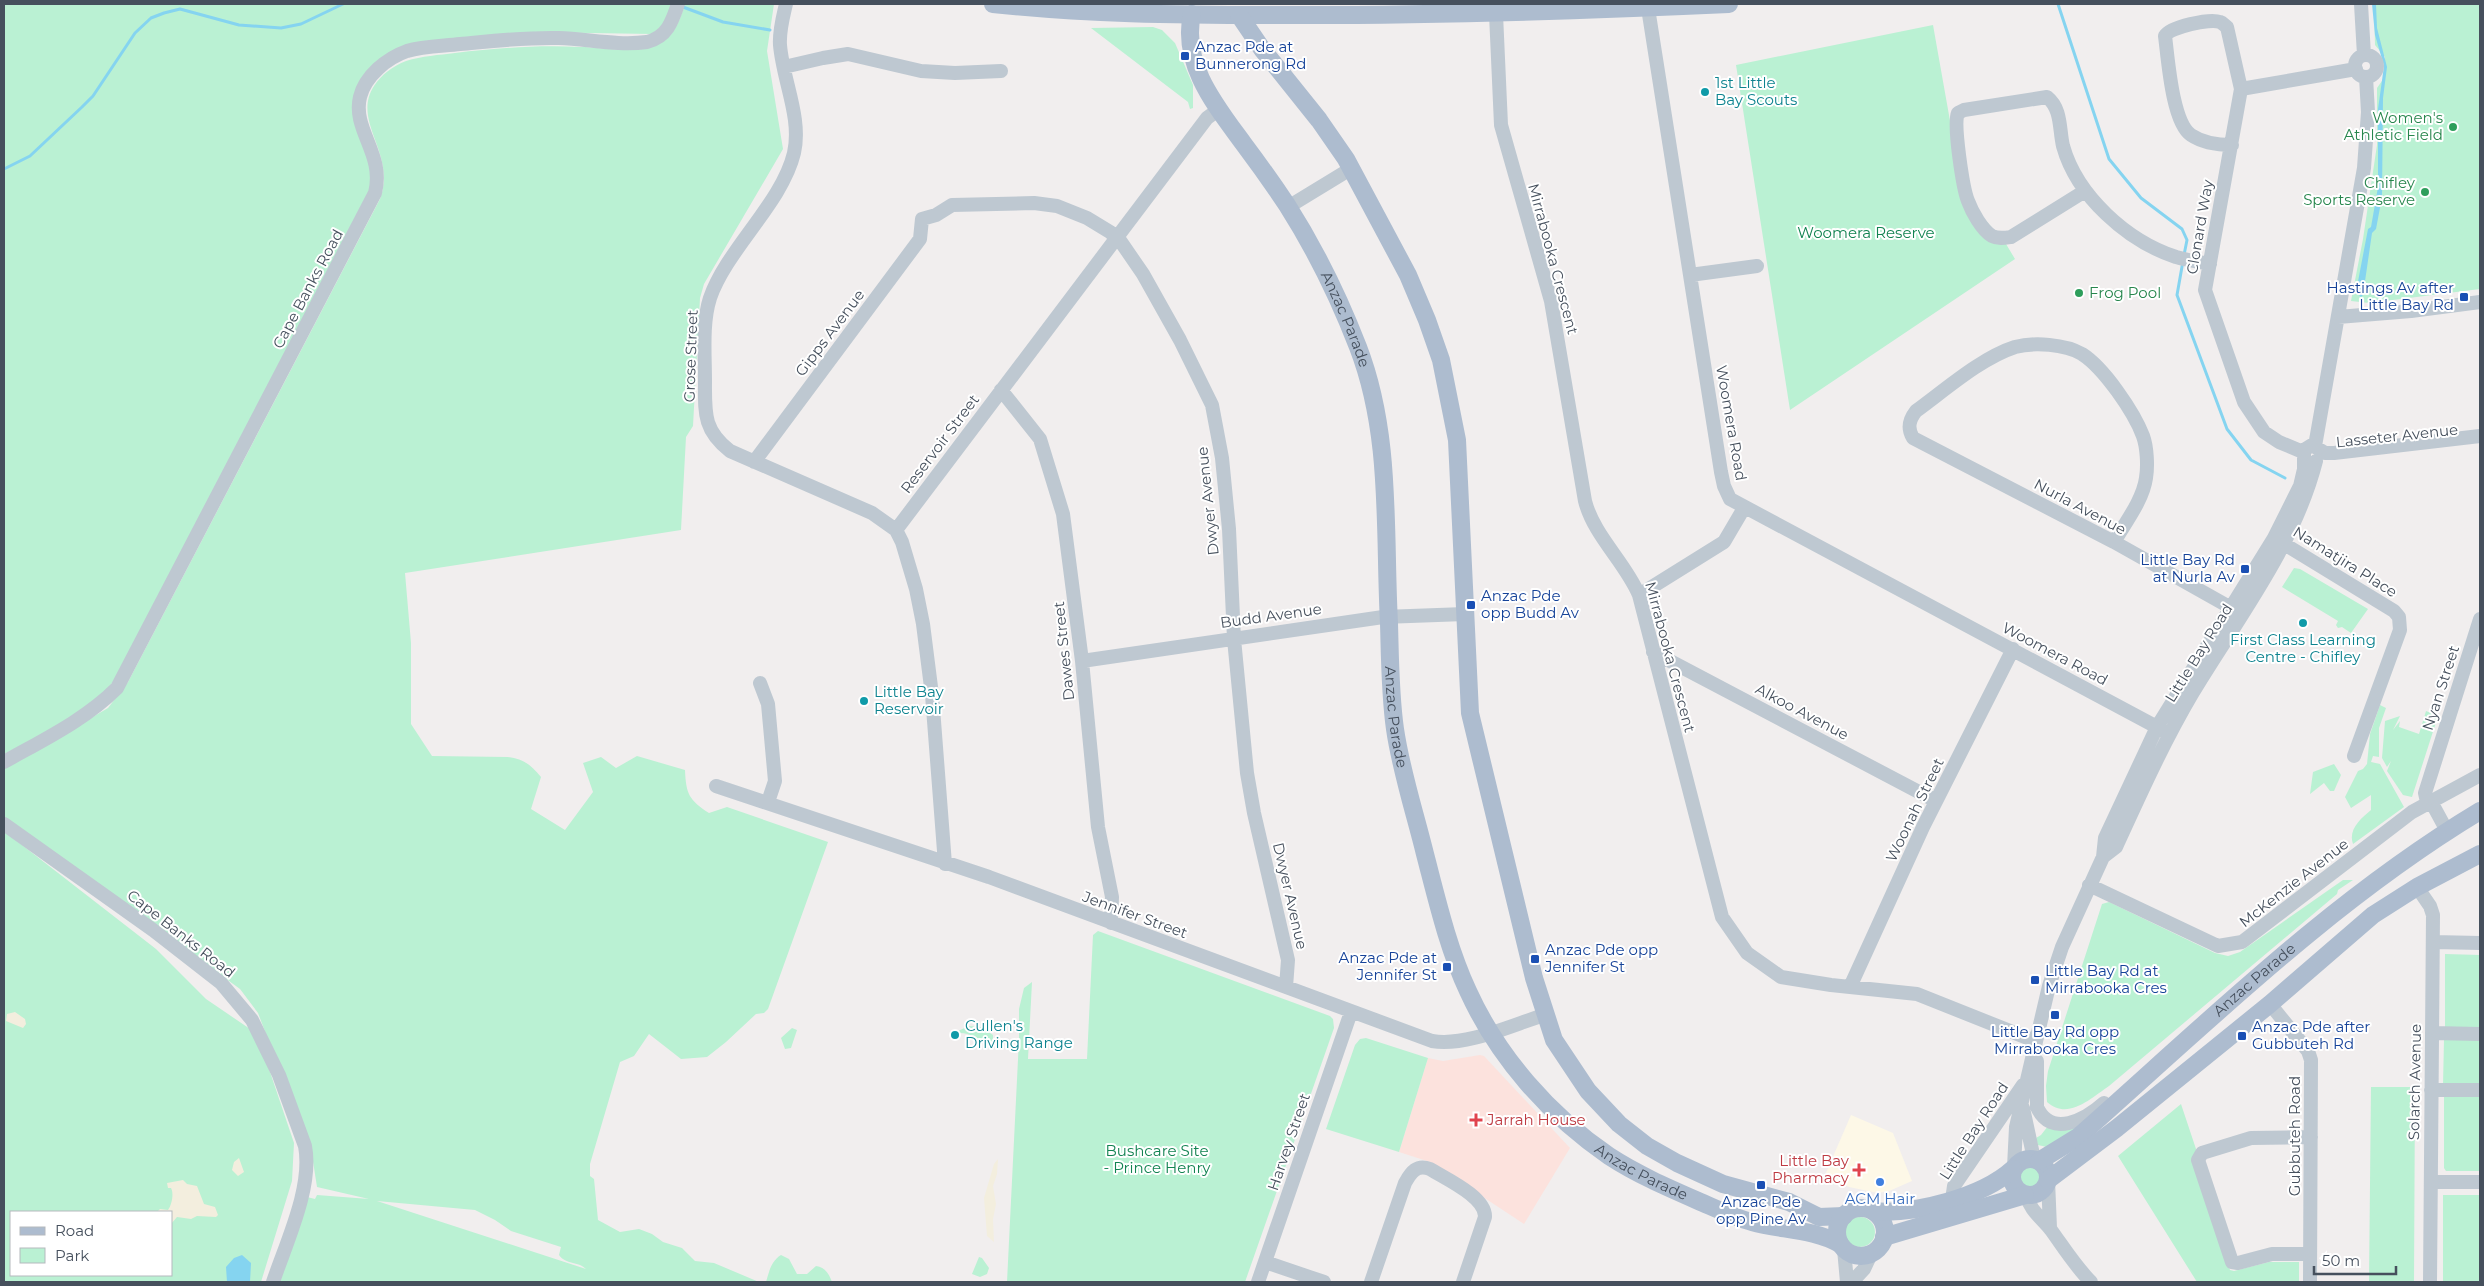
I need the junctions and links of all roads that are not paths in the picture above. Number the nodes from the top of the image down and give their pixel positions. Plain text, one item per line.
1 (678, 4) edge
2 (786, 4) edge
3 (993, 4) edge
4 (1729, 4) edge
5 (2361, 4) edge
6 (1652, 7) edge
7 (1193, 9) edge
8 (1156, 13) junction
9 (1496, 14) junction
10 (1239, 15) junction
11 (1192, 54) junction
12 (2364, 55) junction
13 (784, 67) junction
14 (1000, 71) dead end
15 (2361, 73) junction
16 (2241, 89) junction
17 (1218, 110) junction
18 (2232, 145) junction
19 (1352, 168) junction
20 (2084, 191) junction
21 (1288, 207) junction
22 (922, 219) joint
23 (1116, 237) junction
24 (2210, 264) junction
25 (1757, 266) dead end
26 (1690, 275) junction
27 (2480, 302) edge
28 (2338, 317) junction
29 (1001, 390) junction
30 (2480, 436) edge
31 (2480, 443) edge
32 (2312, 454) junction
33 (754, 462) junction
34 (1744, 508) junction
35 (896, 530) junction
36 (2279, 540) junction
37 (2114, 542) junction
38 (1639, 595) junction
39 (2237, 611) junction
40 (1465, 614) junction
41 (1388, 617) junction
42 (2480, 619) edge
43 (1234, 639) junction
44 (2013, 649) junction
45 (1653, 652) junction
46 (1082, 660) junction
47 (760, 683) dead end
48 (2157, 727) junction
49 (2170, 734) junction
50 (2354, 756) dead end
51 (4, 762) edge
52 (2432, 767) junction
53 (2480, 775) edge
54 (716, 786) dead end
55 (2458, 786) junction
56 (768, 802) junction
57 (1936, 802) junction
58 (2427, 802) junction
59 (2480, 811) edge
60 (4, 824) edge
61 (2447, 831) junction
62 (2480, 854) edge
63 (2103, 857) junction
64 (945, 864) junction
65 (2089, 885) junction
66 (2417, 887) junction
67 (1111, 923) junction
68 (2432, 942) junction
69 (2480, 943) edge
70 (1850, 987) junction
71 (1286, 988) junction
72 (2270, 1004) junction
73 (1351, 1012) junction
74 (1544, 1014) junction
75 (1490, 1032) junction
76 (2432, 1033) junction
77 (2480, 1034) edge
78 (2035, 1041) junction
79 (2155, 1069) junction
80 (2026, 1081) junction
81 (2431, 1090) junction
82 (2480, 1090) edge
83 (2022, 1102) junction
84 (2311, 1137) junction
85 (2036, 1160) junction
86 (2014, 1168) junction
87 (2048, 1180) junction
88 (2431, 1182) junction
89 (2480, 1182) edge
90 (2026, 1195) junction
91 (1952, 1200) junction
92 (1872, 1211) junction
93 (1844, 1216) junction
94 (2050, 1228) junction
95 (1884, 1238) junction
96 (1842, 1246) junction
97 (1871, 1254) junction
98 (2310, 1254) junction
99 (1265, 1262) junction
100 (273, 1282) edge
101 (1258, 1282) edge
102 (1324, 1282) edge
103 (1371, 1282) edge
104 (1464, 1282) edge
105 (1847, 1282) edge
106 (1852, 1282) edge
107 (2091, 1282) edge
108 (2310, 1282) edge
109 (2430, 1282) edge

1 - 51 street, Cape Banks Road
2 - 13 street, Grose Street
3 - 8 main road
4 - 6 main road
5 - 12 street
6 - 9 main road
6 - 26 street, Woomera Road
7 - 8 main road
7 - 10 main road
7 - 11 main road, Anzac Parade
8 - 11 main road
9 - 10 main road
9 - 38 street, Mirrabooka Crescent
10 - 19 main road, Anzac Parade
11 - 17 main road, Anzac Parade
12 - 15 street
12 - 15 street
13 - 14 street
13 - 33 street, Grose Street
15 - 16 street
15 - 28 street, Little Bay Road
16 - 18 street, Clonard Way
16 - 18 street
17 - 21 main road, Anzac Parade
17 - 23 street, Reservoir Street
18 - 24 street, Clonard Way
19 - 21 street
19 - 40 main road, Anzac Parade
20 - 20 street
20 - 24 street
21 - 41 main road, Anzac Parade
22 - 23 street, Dwyer Avenue
22 - 33 street, Gipps Avenue
23 - 29 street, Reservoir Street
23 - 43 street, Dwyer Avenue
24 - 32 street, Clonard Way
25 - 26 street
26 - 34 street, Woomera Road
27 - 28 street
28 - 32 street, Little Bay Road
29 - 35 street, Reservoir Street
29 - 46 street, Dawes Street
30 - 32 street, Lasseter Avenue
31 - 32 street, Lasseter Avenue
32 - 36 street, Little Bay Road
33 - 35 street, Grose Street
34 - 38 street
34 - 44 street, Woomera Road
35 - 64 street
36 - 39 street, Little Bay Road
36 - 50 street, Namatjira Place
37 - 37 street, Nurla Avenue
37 - 39 street, Nurla Avenue
38 - 45 street, Mirrabooka Crescent
39 - 48 street, Little Bay Road
39 - 49 street, Little Bay Road
40 - 41 street, Budd Avenue
40 - 74 main road, Anzac Parade
41 - 43 street, Budd Avenue
41 - 75 main road, Anzac Parade
42 - 52 street, Nyan Street
43 - 46 street, Budd Avenue
43 - 71 street, Dwyer Avenue
44 - 48 street, Woomera Road
44 - 57 street, Woonah Street
45 - 57 street, Alkoo Avenue
45 - 70 street, Mirrabooka Crescent
46 - 67 street, Dawes Street
47 - 56 street
48 - 49 street, Woomera Road
48 - 63 street, Little Bay Road
49 - 63 street, Little Bay Road
52 - 55 street
52 - 58 street, Nyan Street
53 - 55 street, McKenzie Avenue
54 - 56 street, Jennifer Street
55 - 58 street, McKenzie Avenue
56 - 64 street, Jennifer Street
57 - 70 street, Woonah Street
58 - 61 street
58 - 65 street, McKenzie Avenue
59 - 61 main road, Anzac Parade
60 - 100 street, Cape Banks Road
61 - 79 main road, Anzac Parade
62 - 66 main road, Anzac Parade
63 - 65 street, Little Bay Road
64 - 67 street, Jennifer Street
65 - 78 street, Little Bay Road
66 - 68 street, Solarch Avenue
66 - 72 main road, Anzac Parade
67 - 71 street, Jennifer Street
68 - 69 street
68 - 76 street, Solarch Avenue
70 - 78 street, Mirrabooka Crescent
71 - 73 street, Jennifer Street
72 - 84 street, Gubbuteh Road
72 - 87 main road, Anzac Parade
73 - 75 street, Jennifer Street
73 - 99 street, Harvey Street
74 - 75 street, Jennifer Street
74 - 93 main road, Anzac Parade
75 - 96 main road, Anzac Parade
76 - 77 street
76 - 81 street, Solarch Avenue
78 - 79 street
78 - 80 street, Little Bay Road
79 - 85 main road, Anzac Parade
80 - 83 street, Little Bay Road
80 - 91 street, Little Bay Road
81 - 82 street
81 - 88 street, Solarch Avenue
83 - 85 street, Little Bay Road
83 - 86 street, Little Bay Road
84 - 98 street, Gubbuteh Road
84 - 98 street
85 - 86 main road
85 - 87 main road
86 - 90 main road
86 - 91 main road
87 - 90 main road
87 - 94 street
88 - 89 street
88 - 109 street, Solarch Avenue
90 - 94 street
90 - 95 main road
91 - 92 main road
92 - 93 main road
92 - 95 main road
93 - 96 main road
94 - 107 street
95 - 97 main road
96 - 97 main road
96 - 105 street
97 - 106 street
98 - 108 street, Gubbuteh Road
99 - 101 street, Harvey Street
99 - 102 street
103 - 104 street

